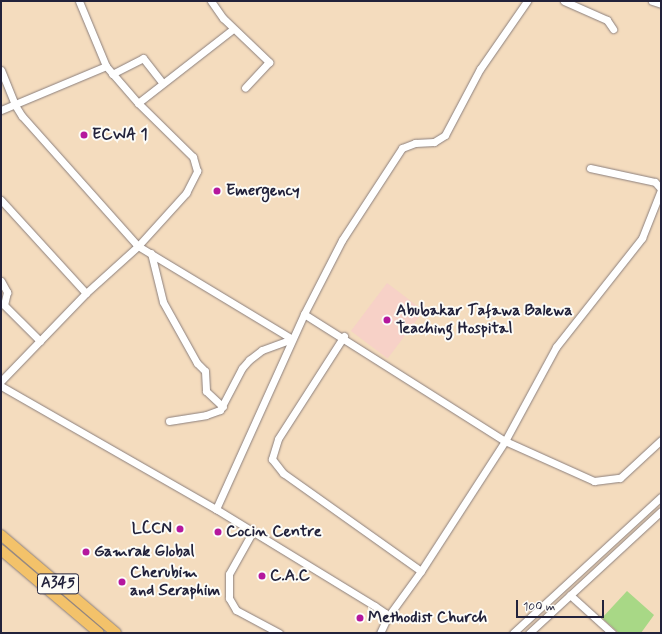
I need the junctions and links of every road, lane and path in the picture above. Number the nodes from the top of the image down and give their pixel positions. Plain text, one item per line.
1 (78, 1) edge
2 (212, 1) edge
3 (527, 1) edge
4 (564, 1) edge
5 (652, 1) edge
6 (661, 4) edge
7 (233, 29) junction
8 (614, 29) dead end
9 (106, 66) junction
10 (1, 70) edge
11 (112, 74) junction
12 (162, 82) junction
13 (245, 88) dead end
14 (138, 103) junction
15 (15, 105) junction
16 (1, 110) edge
17 (590, 168) dead end
18 (661, 189) edge
19 (1, 200) edge
20 (138, 246) junction
21 (151, 253) junction
22 (1, 281) edge
23 (86, 293) junction
24 (304, 314) junction
25 (344, 336) junction
26 (292, 339) junction
27 (40, 340) junction
28 (1, 381) edge
29 (1, 386) edge
30 (223, 407) junction
31 (169, 421) dead end
32 (661, 440) edge
33 (505, 441) junction
34 (661, 497) edge
35 (216, 509) junction
36 (661, 511) edge
37 (252, 531) junction
38 (1, 536) edge
39 (14, 546) junction
40 (4, 553) edge
41 (421, 571) junction
42 (570, 595) junction
43 (83, 605) junction
44 (76, 613) junction
45 (387, 618) junction
46 (100, 633) edge
47 (116, 633) edge
48 (279, 633) edge
49 (380, 633) edge
50 (513, 633) edge
51 (529, 633) edge
52 (612, 633) edge

1 - 9 street
2 - 7 street
3 - 24 street
4 - 8 street
5 - 6 street
7 - 12 street
7 - 13 street
9 - 11 street
9 - 15 street
10 - 15 street
11 - 12 street
11 - 14 street
12 - 14 street
14 - 20 street
15 - 16 street
15 - 20 street
17 - 18 street
18 - 33 street
19 - 23 street
20 - 21 street
20 - 23 street
21 - 26 street
21 - 30 street
22 - 27 street
23 - 27 street
24 - 25 street
24 - 26 street
25 - 33 street
25 - 41 street
26 - 30 street
26 - 35 street
27 - 28 street
29 - 35 street
30 - 31 street
32 - 33 street
33 - 41 street
34 - 50 street
35 - 37 street
36 - 42 street
37 - 45 street
37 - 48 street
38 - 39 highway, A345
39 - 40 highway
39 - 43 highway, A345
40 - 44 highway, A345
41 - 45 street
42 - 51 street
42 - 52 street
43 - 44 highway
43 - 47 highway, A345
44 - 46 highway, A345
45 - 49 street

